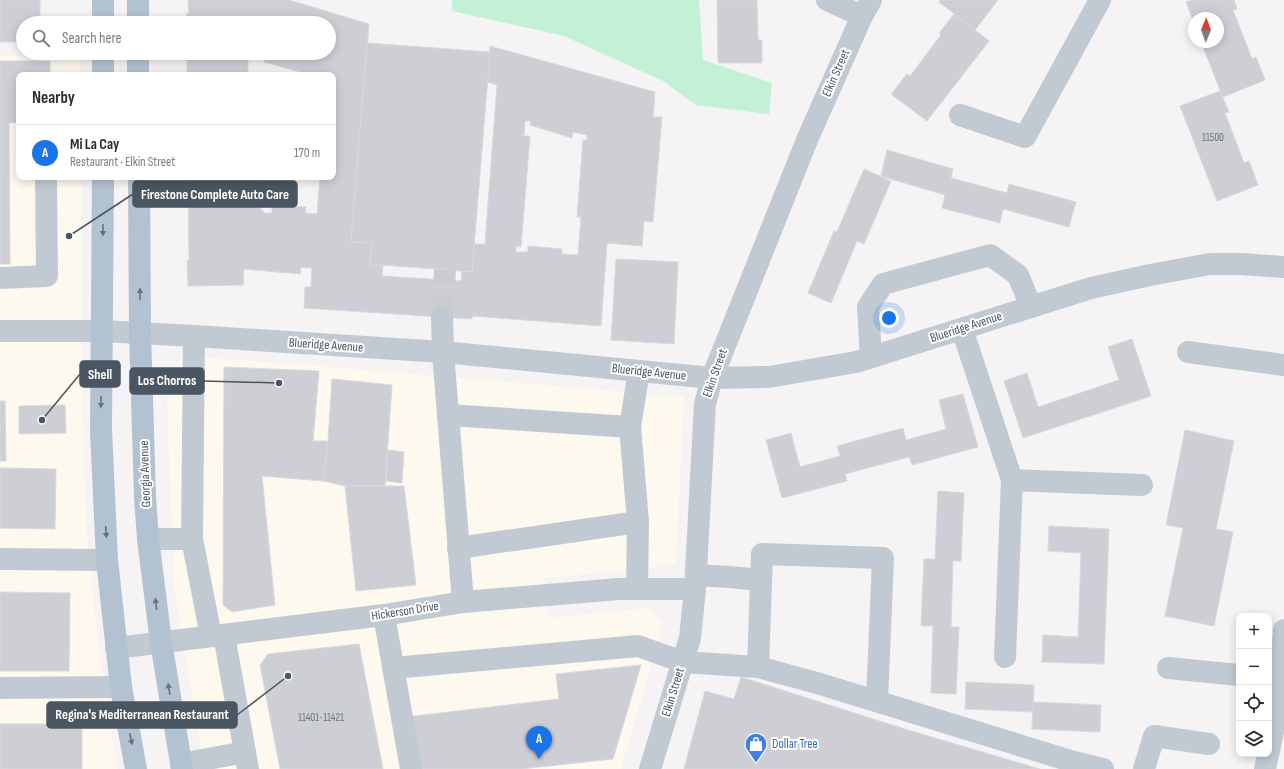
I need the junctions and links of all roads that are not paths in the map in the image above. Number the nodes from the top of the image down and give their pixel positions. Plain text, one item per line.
1 (103, 0) edge
2 (138, 0) edge
3 (827, 0) edge
4 (1100, 0) edge
5 (866, 8) edge
6 (103, 16) edge
7 (138, 16) edge
8 (103, 60) edge
9 (138, 60) edge
10 (103, 72) edge
11 (138, 72) edge
12 (960, 115) dead end
13 (46, 180) edge
14 (103, 180) edge
15 (139, 180) edge
16 (1284, 267) edge
17 (0, 278) edge
18 (1031, 307) junction
19 (442, 317) tunnel mouth
20 (962, 329) junction
21 (0, 331) edge
22 (102, 331) junction
23 (140, 333) junction
24 (194, 336) junction
25 (443, 352) junction
26 (1188, 352) dead end
27 (871, 358) junction
28 (1284, 366) edge
29 (638, 371) junction
30 (712, 378) junction
31 (448, 415) junction
32 (630, 427) junction
33 (1012, 480) junction
34 (1142, 485) dead end
35 (638, 522) junction
36 (148, 539) junction
37 (192, 539) junction
38 (458, 548) junction
39 (0, 559) edge
40 (107, 560) junction
41 (761, 580) junction
42 (696, 582) junction
43 (637, 589) junction
44 (463, 602) junction
45 (384, 615) junction
46 (1284, 630) edge
47 (218, 635) junction
48 (161, 642) junction
49 (116, 648) junction
50 (1005, 657) dead end
51 (683, 662) junction
52 (393, 668) junction
53 (758, 668) junction
54 (1168, 668) dead end
55 (1279, 671) edge
56 (1236, 675) edge
57 (121, 687) junction
58 (0, 688) edge
59 (877, 702) junction
60 (1272, 736) edge
61 (1209, 744) dead end
62 (1267, 757) edge
63 (247, 760) edge
64 (181, 766) edge
65 (136, 769) edge
66 (411, 769) edge
67 (650, 769) edge
68 (1103, 769) edge
69 (1144, 769) edge
70 (1265, 769) edge

1 - 6 main road
2 - 7 main road
3 - 5 street
4 - 12 street
5 - 30 street, Elkin Street
8 - 10 main road
9 - 11 main road
13 - 17 street
14 -> 22 main road
23 -> 15 main road, Georgia Avenue
16 - 18 street, Blueridge Avenue
18 - 20 street, Blueridge Avenue
18 - 27 street
19 - 25 street
20 - 27 street, Blueridge Avenue
20 - 33 street
21 - 22 street, Blueridge Avenue
22 - 23 street, Blueridge Avenue
22 -> 40 main road
23 - 24 street, Blueridge Avenue
23 - 36 main road, Georgia Avenue
24 - 25 street, Blueridge Avenue
24 - 37 street
25 - 29 street, Blueridge Avenue
25 - 31 street
26 - 28 street
27 - 30 street, Blueridge Avenue
29 - 30 street, Blueridge Avenue
29 - 32 street
30 - 42 street, Elkin Street
31 - 32 street
31 - 38 street
32 - 35 street
33 - 34 street
33 - 50 street
35 - 38 street
35 - 43 street
36 - 37 street
48 -> 36 main road, Georgia Avenue
37 - 47 street
38 - 44 street
39 - 40 street
40 - 49 main road
41 - 42 street, Hickerson Drive
41 - 53 street
41 - 59 street
42 - 43 street, Hickerson Drive
42 - 51 street, Elkin Street
43 - 44 street, Hickerson Drive
44 - 45 street, Hickerson Drive
45 - 47 street, Hickerson Drive
45 - 52 street
46 - 55 street
47 - 48 street, Hickerson Drive
47 - 63 street
48 - 49 street, Hickerson Drive
64 -> 48 main road, Georgia Avenue
49 - 57 main road
51 - 52 street
51 - 53 street
51 - 67 street, Elkin Street
52 - 66 street
53 - 59 street
54 - 56 street
55 - 60 street
57 - 58 street
57 -> 65 main road
59 - 68 street
61 - 69 street
62 - 70 street
63 - 64 street

